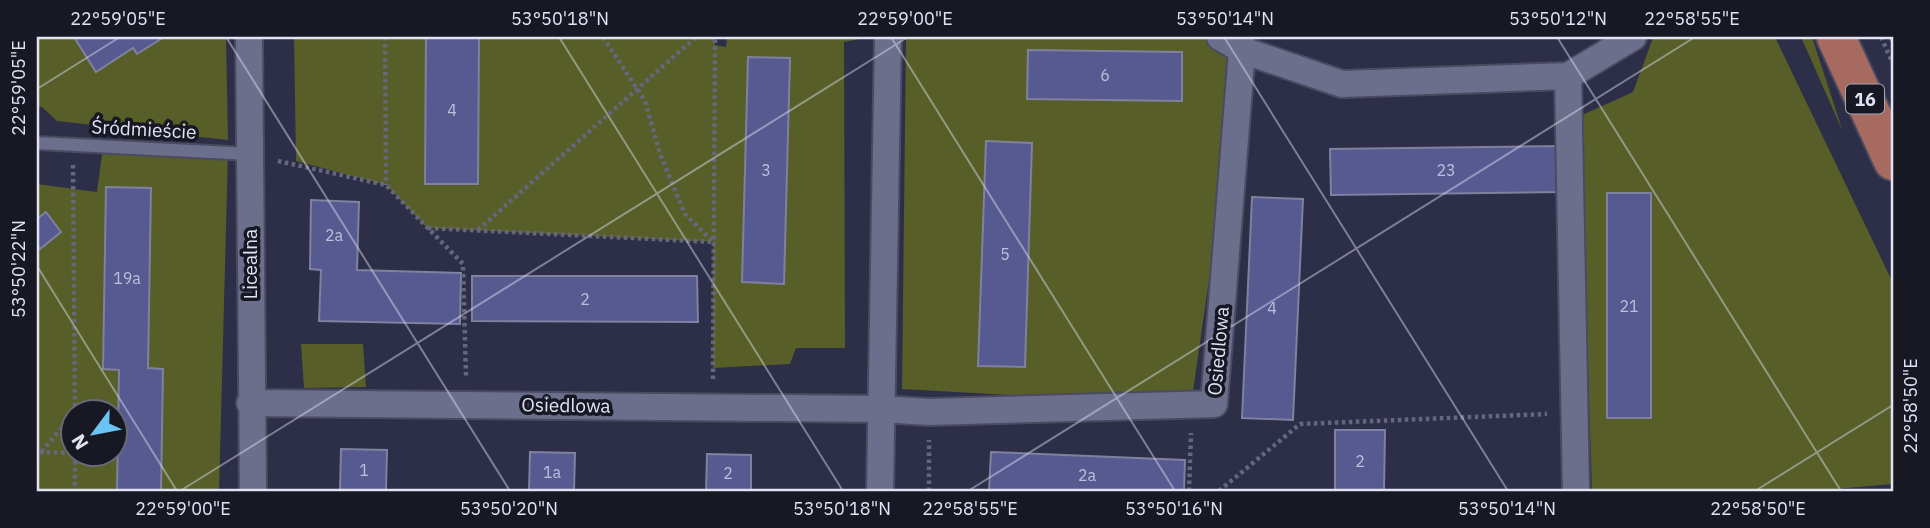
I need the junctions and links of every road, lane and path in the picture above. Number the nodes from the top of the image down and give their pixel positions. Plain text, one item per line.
1 (249, 37) edge
2 (385, 37) edge
3 (603, 37) edge
4 (696, 37) edge
5 (715, 37) edge
6 (888, 37) edge
7 (1633, 37) edge
8 (1836, 37) edge
9 (1881, 37) edge
10 (1234, 41) edge
11 (1893, 64) edge
12 (1568, 76) junction
13 (637, 89) junction
14 (37, 143) edge
15 (72, 145) junction
16 (250, 154) junction
17 (1893, 161) edge
18 (386, 185) junction
19 (427, 228) junction
20 (478, 230) junction
21 (714, 242) junction
22 (74, 398) edge
23 (250, 403) junction
24 (467, 404) junction
25 (1191, 405) junction
26 (712, 408) junction
27 (881, 409) junction
28 (929, 412) junction
29 (1575, 412) junction
30 (60, 428) edge
31 (38, 454) edge
32 (60, 454) edge
33 (74, 468) edge
34 (75, 491) edge
35 (253, 491) edge
36 (880, 491) edge
37 (929, 491) edge
38 (1189, 491) edge
39 (1219, 491) edge
40 (1576, 491) edge

1 - 16 street, Licealna
2 - 18 path
3 - 13 path
4 - 13 path
5 - 21 path
6 - 27 street
7 - 12 street
8 - 17 main road, 16
9 - 11 path
10 - 12 street
10 - 25 street, Osiedlowa
12 - 29 street
13 - 20 path
13 - 21 path
14 - 15 lane, Śródmieście
15 - 16 lane, Śródmieście
15 - 22 path
16 - 18 path
16 - 23 street, Licealna
18 - 19 path
19 - 20 path
19 - 24 path
20 - 21 path
21 - 26 path
23 - 24 street, Osiedlowa
23 - 35 street, Licealna
24 - 26 street, Osiedlowa
25 - 28 street, Osiedlowa
25 - 38 path
26 - 27 street, Osiedlowa
27 - 28 street, Osiedlowa
27 - 36 street
28 - 37 path
29 - 39 path
29 - 40 street
30 - 31 path
31 - 32 path
33 - 34 path

